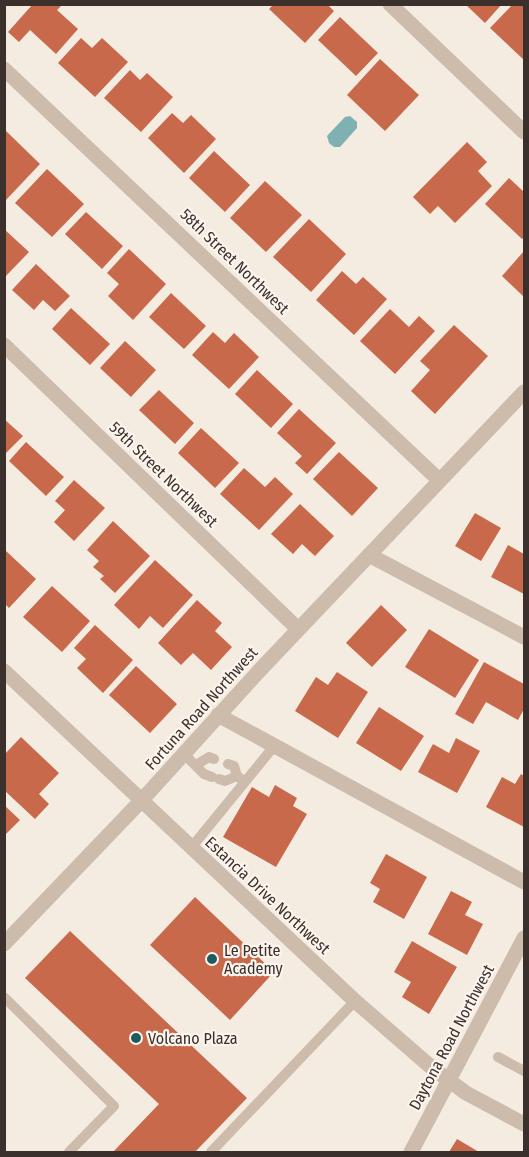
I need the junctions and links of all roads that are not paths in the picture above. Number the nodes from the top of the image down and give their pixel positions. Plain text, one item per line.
1 (390, 4) edge
2 (4, 69) edge
3 (525, 132) edge
4 (4, 345) edge
5 (524, 393) edge
6 (439, 480) junction
7 (369, 555) junction
8 (298, 629) junction
9 (525, 637) edge
10 (4, 672) edge
11 (218, 715) junction
12 (275, 745) junction
13 (184, 754) junction
14 (214, 759) dead end
15 (228, 764) dead end
16 (196, 765) junction
17 (241, 779) junction
18 (141, 801) junction
19 (191, 848) junction
20 (525, 882) edge
21 (525, 938) edge
22 (4, 944) edge
23 (4, 997) edge
24 (355, 1001) junction
25 (498, 1057) dead end
26 (525, 1071) edge
27 (448, 1080) junction
28 (525, 1124) edge
29 (69, 1152) edge
30 (211, 1152) edge
31 (411, 1152) edge

1 - 3 street
2 - 6 street, 58th Street Northwest
4 - 8 street, 59th Street Northwest
5 - 6 street, Fortuna Road Northwest
6 - 7 street, Fortuna Road Northwest
7 - 8 street, Fortuna Road Northwest
7 - 9 street
8 - 11 street, Fortuna Road Northwest
10 - 18 street, Estancia Drive Northwest
11 - 12 street
11 - 13 street, Fortuna Road Northwest
12 - 17 lane
12 - 20 street
13 - 16 lane
13 - 18 street, Fortuna Road Northwest
14 - 16 lane
15 - 17 lane
16 - 17 lane
17 - 19 lane
18 - 19 street, Estancia Drive Northwest
18 - 22 street, Fortuna Road Northwest
19 - 24 street, Estancia Drive Northwest
21 - 27 street, Daytona Road Northwest
23 - 29 lane
24 - 27 street, Estancia Drive Northwest
24 - 30 lane
25 - 26 lane
27 - 28 street, Estancia Drive Northwest
27 - 31 street, Daytona Road Northwest

